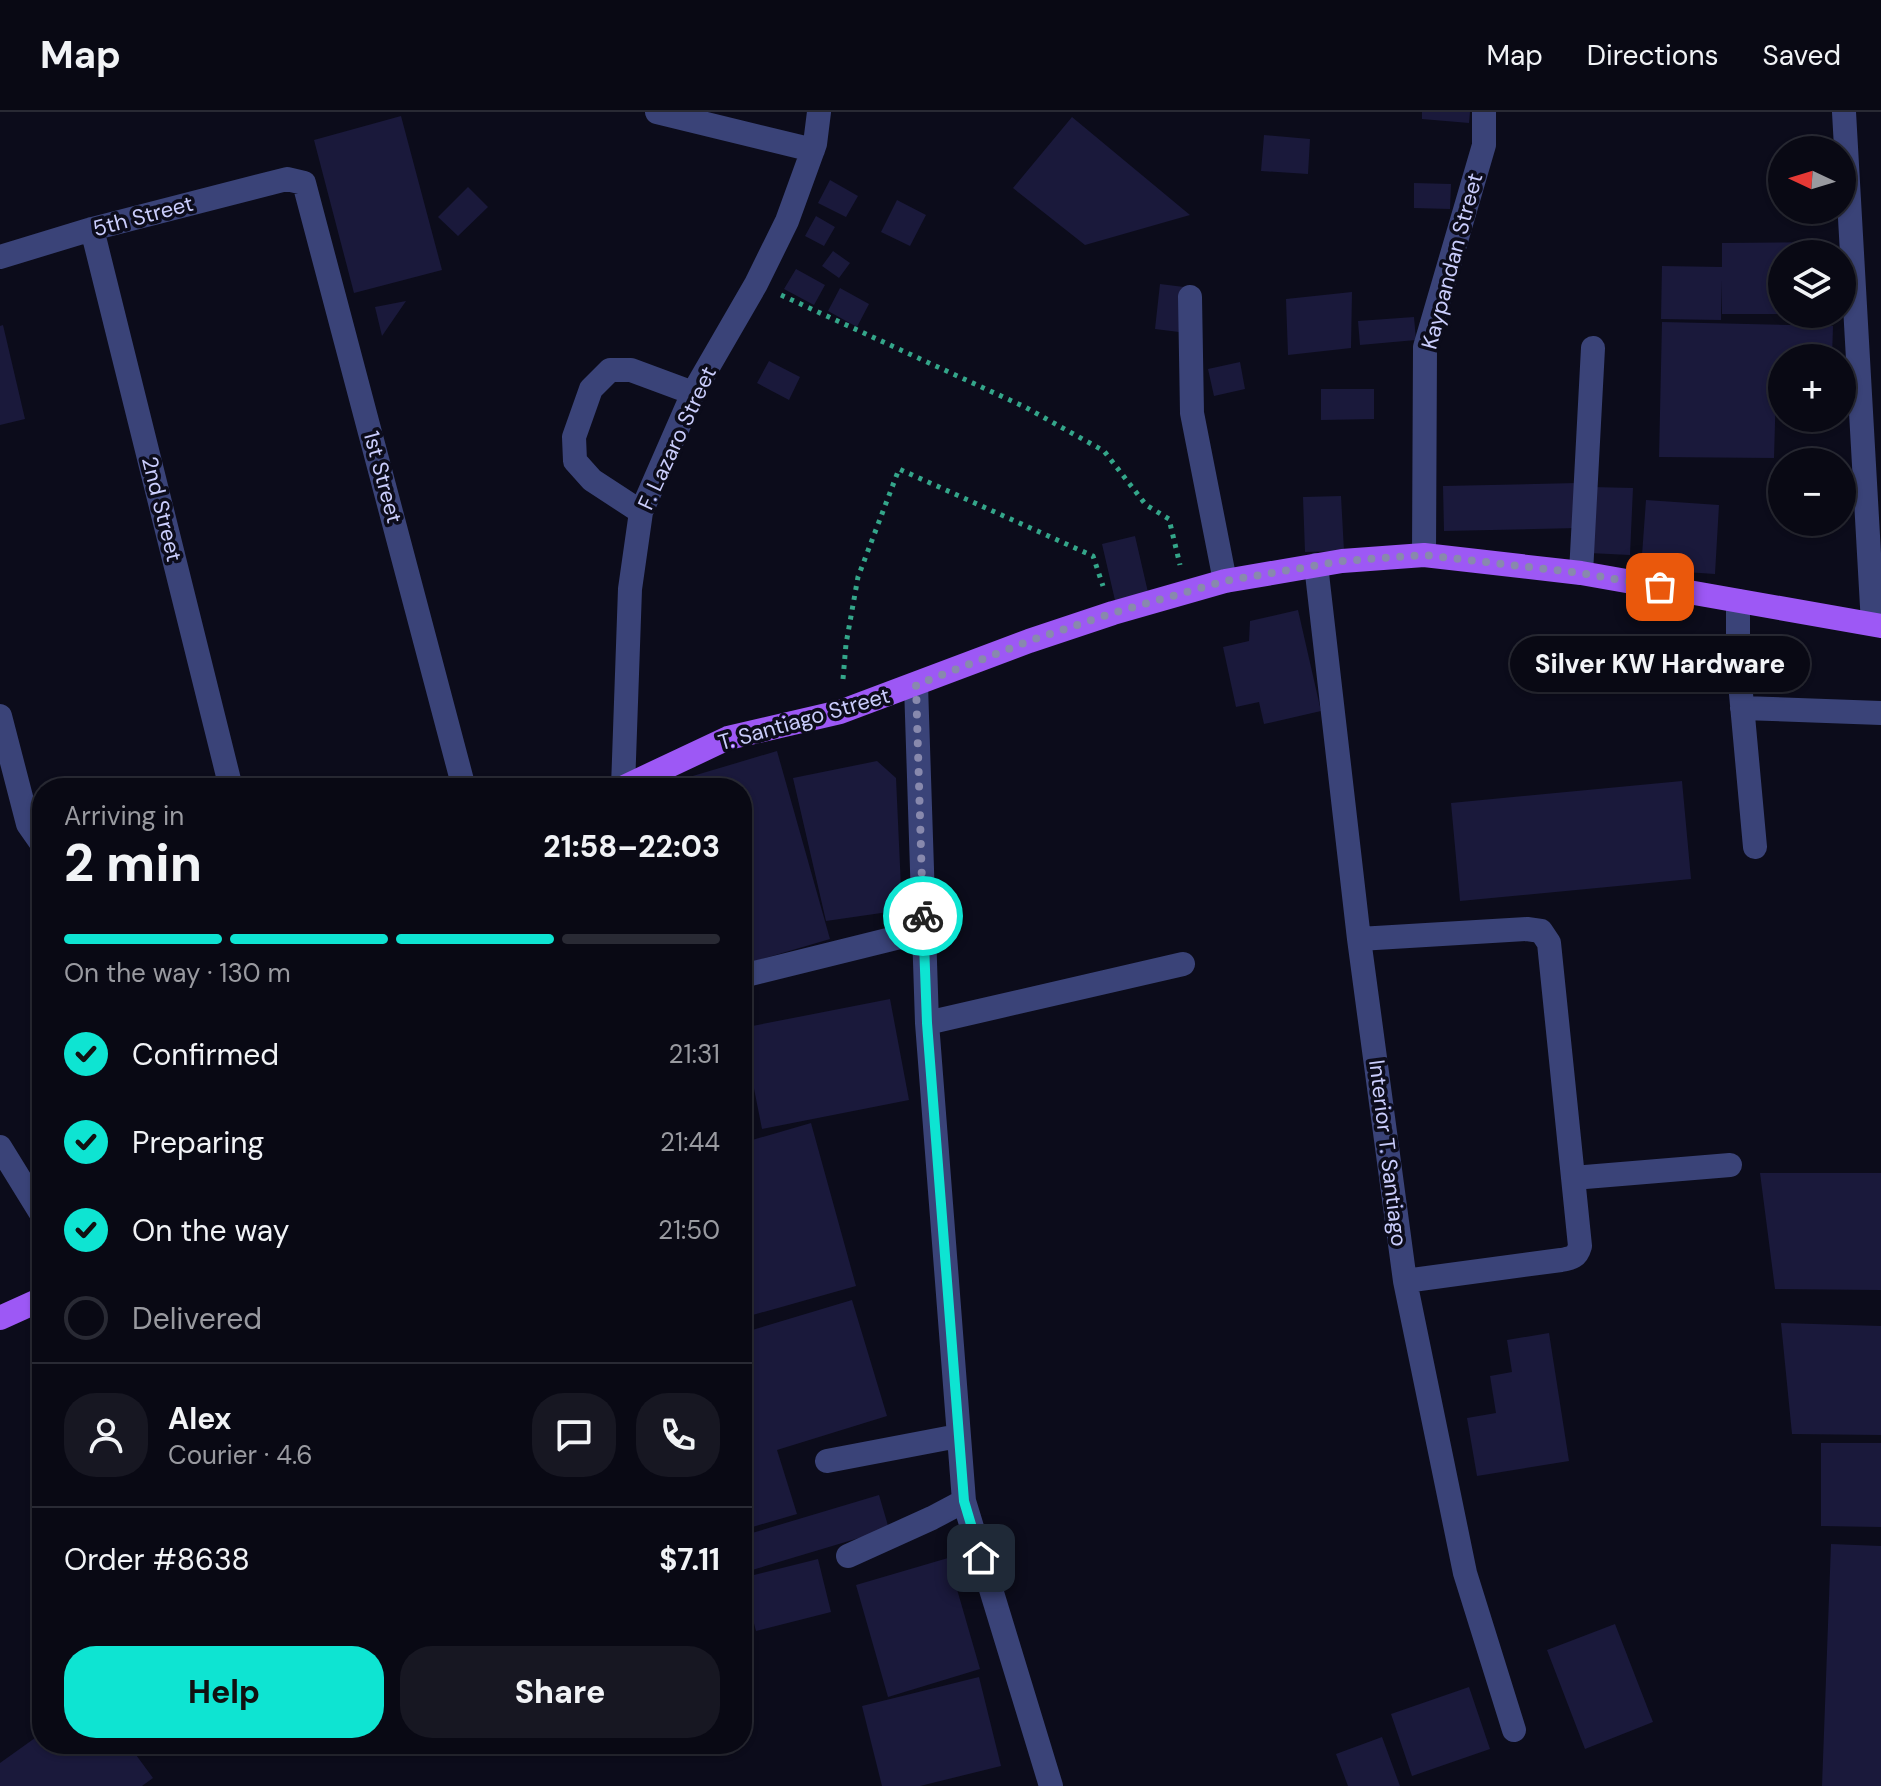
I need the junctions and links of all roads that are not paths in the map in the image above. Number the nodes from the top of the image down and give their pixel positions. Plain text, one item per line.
1 (657, 112) edge
2 (819, 112) edge
3 (1484, 112) edge
4 (1844, 112) edge
5 (813, 150) junction
6 (287, 179) joint
7 (92, 229) junction
8 (0, 257) edge
9 (1190, 297) dead end
10 (1593, 348) dead end
11 (693, 393) junction
12 (641, 512) junction
13 (1424, 555) junction
14 (1316, 565) junction
15 (1581, 573) junction
16 (1225, 581) junction
17 (1738, 601) junction
18 (1877, 625) edge
19 (916, 685) junction
20 (1742, 708) junction
21 (1881, 713) edge
22 (0, 716) edge
23 (229, 778) edge
24 (461, 778) edge
25 (622, 778) edge
26 (641, 778) edge
27 (32, 830) edge
28 (1755, 847) dead end
29 (924, 931) junction
30 (1359, 939) junction
31 (1183, 964) dead end
32 (752, 974) edge
33 (927, 1023) junction
34 (0, 1147) edge
35 (1730, 1165) dead end
36 (1573, 1178) junction
37 (32, 1199) edge
38 (1405, 1281) junction
39 (32, 1304) edge
40 (0, 1318) edge
41 (958, 1436) junction
42 (827, 1461) dead end
43 (964, 1501) junction
44 (848, 1556) dead end
45 (1514, 1730) dead end
46 (1051, 1786) edge

1 - 5 street
2 - 5 street, F. Lazaro Street
3 - 13 street, Kaypandan Street
4 - 18 street
5 - 11 street, F. Lazaro Street
6 - 7 street, 5th Street
6 - 24 street, 1st Street
7 - 8 street, 5th Street
7 - 23 street, 2nd Street
9 - 16 street
10 - 15 street
11 - 12 street, F. Lazaro Street
11 - 12 street
12 - 25 street, F. Lazaro Street
13 - 14 main road, T. Santiago Street
13 - 15 main road, T. Santiago Street
14 - 16 main road, T. Santiago Street
14 - 30 street, Interior T. Santiago
15 - 17 main road, T. Santiago Street
16 - 19 main road, T. Santiago Street
17 - 18 main road, T. Santiago Street
17 - 20 street
19 - 26 main road, T. Santiago Street
19 - 29 street
20 - 21 street
20 - 28 street
22 - 27 street
29 - 32 street
29 - 33 street
30 - 36 street
30 - 38 street, Interior T. Santiago
31 - 33 street
33 - 41 street
34 - 37 street
35 - 36 street
36 - 38 street
38 - 45 street, Interior T. Santiago
39 - 40 main road
41 - 42 street
41 - 43 street
43 - 44 street
43 - 46 street

